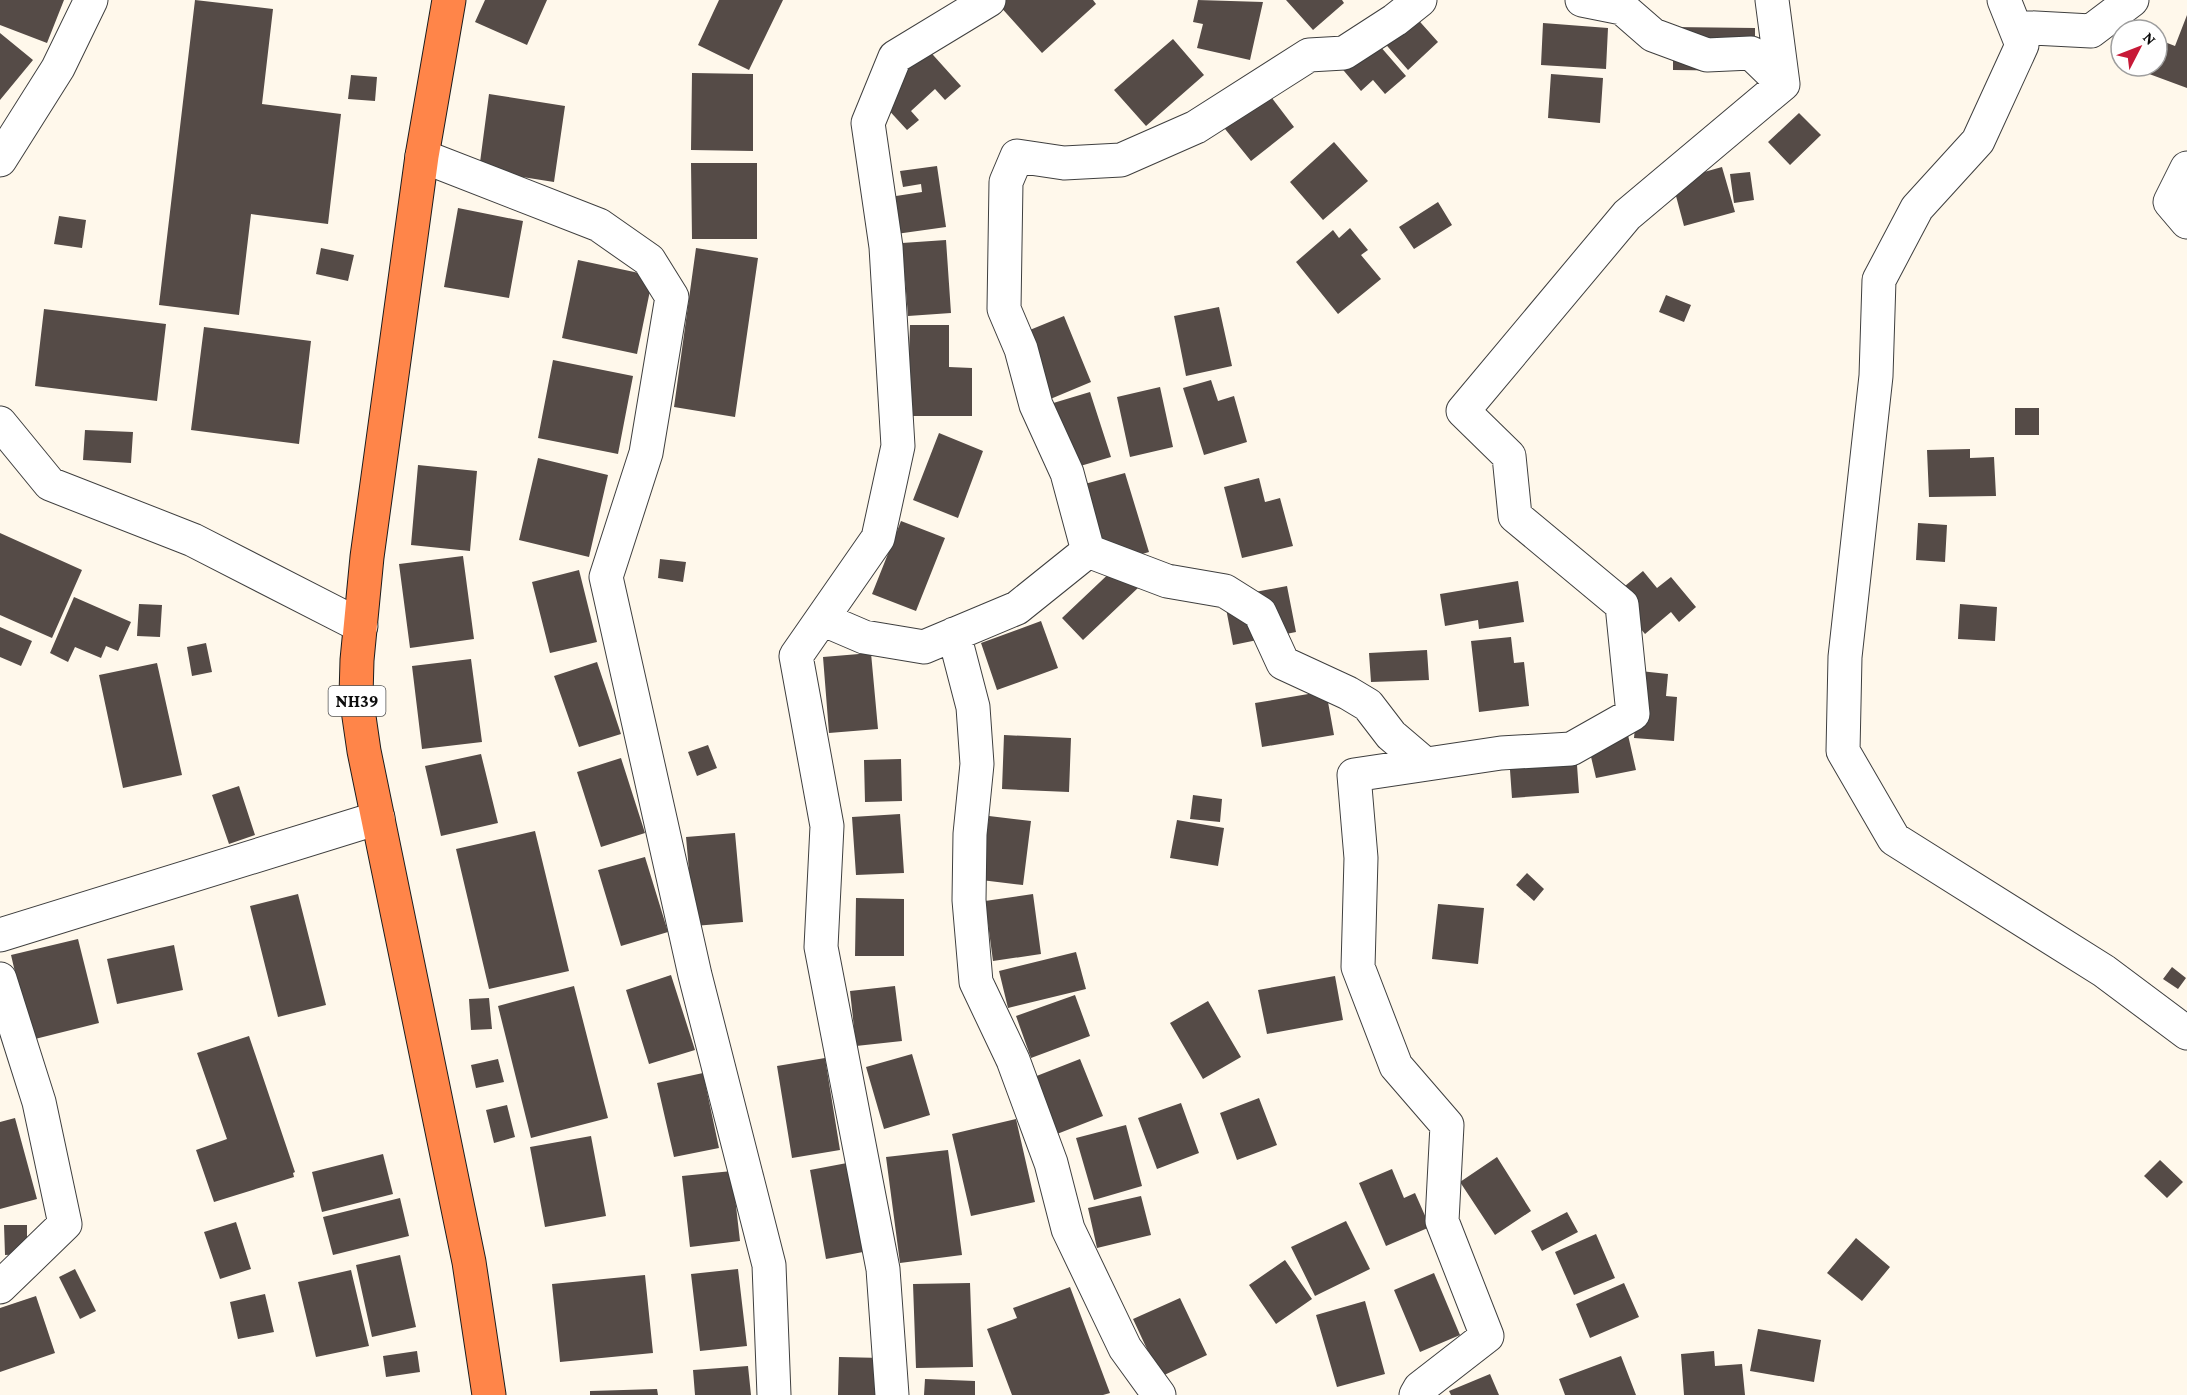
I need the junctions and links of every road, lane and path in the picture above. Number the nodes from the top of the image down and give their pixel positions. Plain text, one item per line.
1 (91, 0) edge
2 (449, 0) edge
3 (989, 0) edge
4 (1420, 0) edge
5 (1582, 0) edge
6 (1772, 0) edge
7 (2132, 0) edge
8 (1626, 4) edge
9 (2010, 14) edge
10 (1783, 84) junction
11 (422, 156) junction
12 (0, 160) edge
13 (2187, 168) edge
14 (2187, 222) edge
15 (6, 433) edge
16 (1088, 551) junction
17 (822, 619) junction
18 (361, 626) junction
19 (954, 634) junction
20 (1425, 764) junction
21 (378, 818) junction
22 (0, 935) edge
23 (0, 979) edge
24 (2187, 1033) edge
25 (0, 1287) edge
26 (489, 1395) edge
27 (774, 1395) edge
28 (892, 1395) edge
29 (1159, 1395) edge
30 (1416, 1395) edge

1 - 12 street
2 - 11 highway, NH39
3 - 17 street
4 - 16 street
5 - 8 street
6 - 10 street
7 - 9 street
8 - 10 street
9 - 24 street
10 - 20 street
11 - 18 highway, NH39
11 - 27 street
13 - 14 street
15 - 18 street
16 - 19 street
16 - 20 street
17 - 19 street
17 - 28 street
18 - 21 highway, NH39
19 - 29 street
20 - 30 street
21 - 22 street
21 - 26 highway, NH39
23 - 25 street

